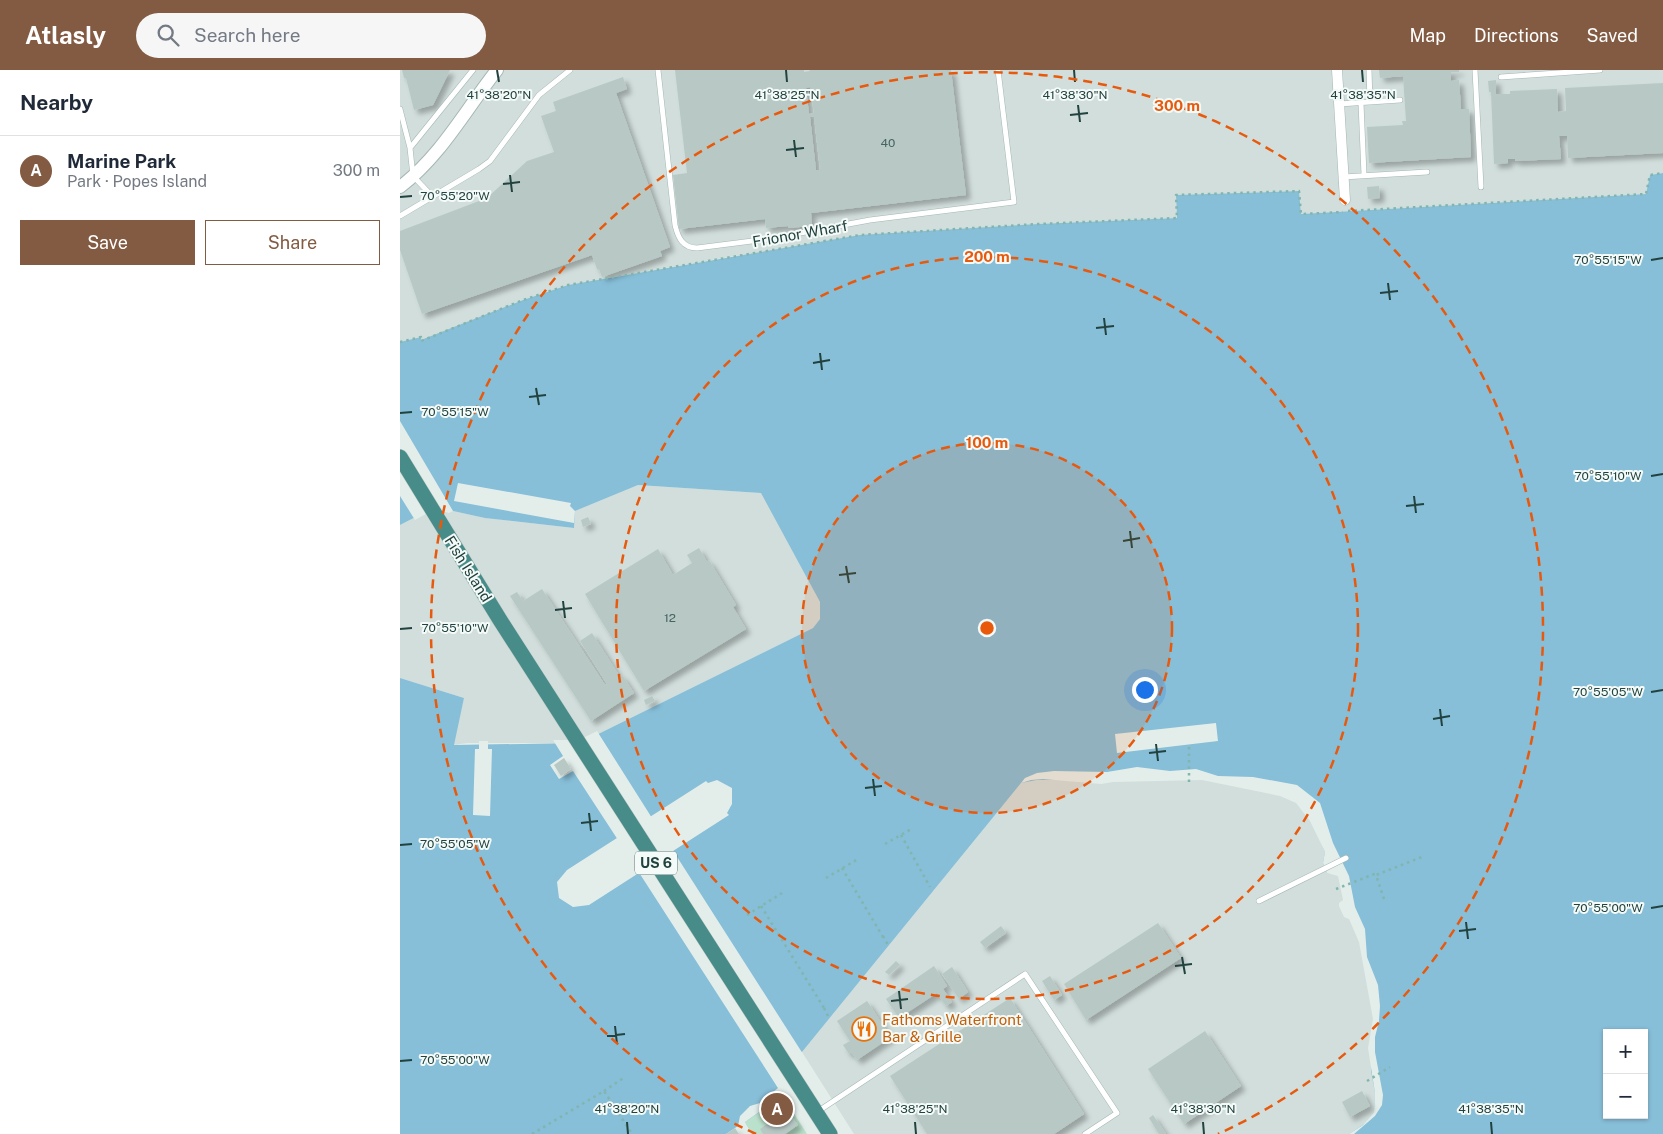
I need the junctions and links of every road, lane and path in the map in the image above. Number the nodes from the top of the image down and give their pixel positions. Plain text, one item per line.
1 (473, 70) edge
2 (497, 70) edge
3 (570, 70) edge
4 (658, 70) edge
5 (998, 70) edge
6 (1337, 70) edge
7 (1369, 70) edge
8 (1475, 70) edge
9 (1600, 70) edge
10 (1534, 72) edge
11 (1501, 76) dead end
12 (1400, 100) dead end
13 (1370, 102) junction
14 (1361, 103) junction
15 (1339, 104) junction
16 (400, 109) edge
17 (410, 148) junction
18 (1427, 172) dead end
19 (1364, 175) junction
20 (413, 176) junction
21 (1343, 177) junction
22 (400, 187) edge
23 (1481, 187) dead end
24 (432, 196) junction
25 (1344, 200) dead end
26 (400, 216) edge
27 (1038, 224) dead end
28 (400, 342) edge
29 (400, 457) edge
30 (1189, 744) dead end
31 (1189, 782) dead end
32 (913, 828) dead end
33 (902, 835) junction
34 (885, 844) dead end
35 (1422, 857) dead end
36 (1346, 858) dead end
37 (858, 860) dead end
38 (842, 868) junction
39 (1382, 872) junction
40 (925, 877) junction
41 (826, 878) dead end
42 (930, 887) dead end
43 (934, 889) dead end
44 (1336, 889) dead end
45 (782, 893) dead end
46 (1384, 899) dead end
47 (1260, 901) dead end
48 (761, 906) junction
49 (747, 915) dead end
50 (881, 933) junction
51 (883, 937) dead end
52 (888, 945) dead end
53 (829, 1018) dead end
54 (1390, 1068) dead end
55 (625, 1077) dead end
56 (1367, 1081) dead end
57 (604, 1091) junction
58 (814, 1110) junction
59 (532, 1134) edge
60 (632, 1134) edge
61 (830, 1134) edge
62 (1084, 1134) edge

1 - 17 lane
2 - 20 street
3 - 24 lane
4 - 5 lane
6 - 15 street
7 - 13 lane
8 - 23 lane
9 - 10 lane
10 - 11 lane
12 - 13 lane
13 - 14 lane
14 - 15 lane
14 - 19 lane
15 - 21 street
16 - 17 lane
17 - 20 lane
18 - 19 lane
19 - 21 lane
20 - 22 street
20 - 24 lane
21 - 25 street
24 - 26 lane
27 - 28 path, Frionor Wharf
29 - 58 highway, Fish Island / US 6
30 - 31 path
32 - 33 path
33 - 34 path
33 - 40 path
35 - 39 path
36 - 47 lane
37 - 38 path
38 - 41 path
38 - 50 path
39 - 44 path
39 - 46 path
40 - 42 path
40 - 43 path
45 - 48 path
48 - 49 path
48 - 53 path
50 - 51 path
50 - 52 path
54 - 56 path
55 - 57 path
57 - 59 path
57 - 60 path
58 - 61 highway, US 6
58 - 62 lane

